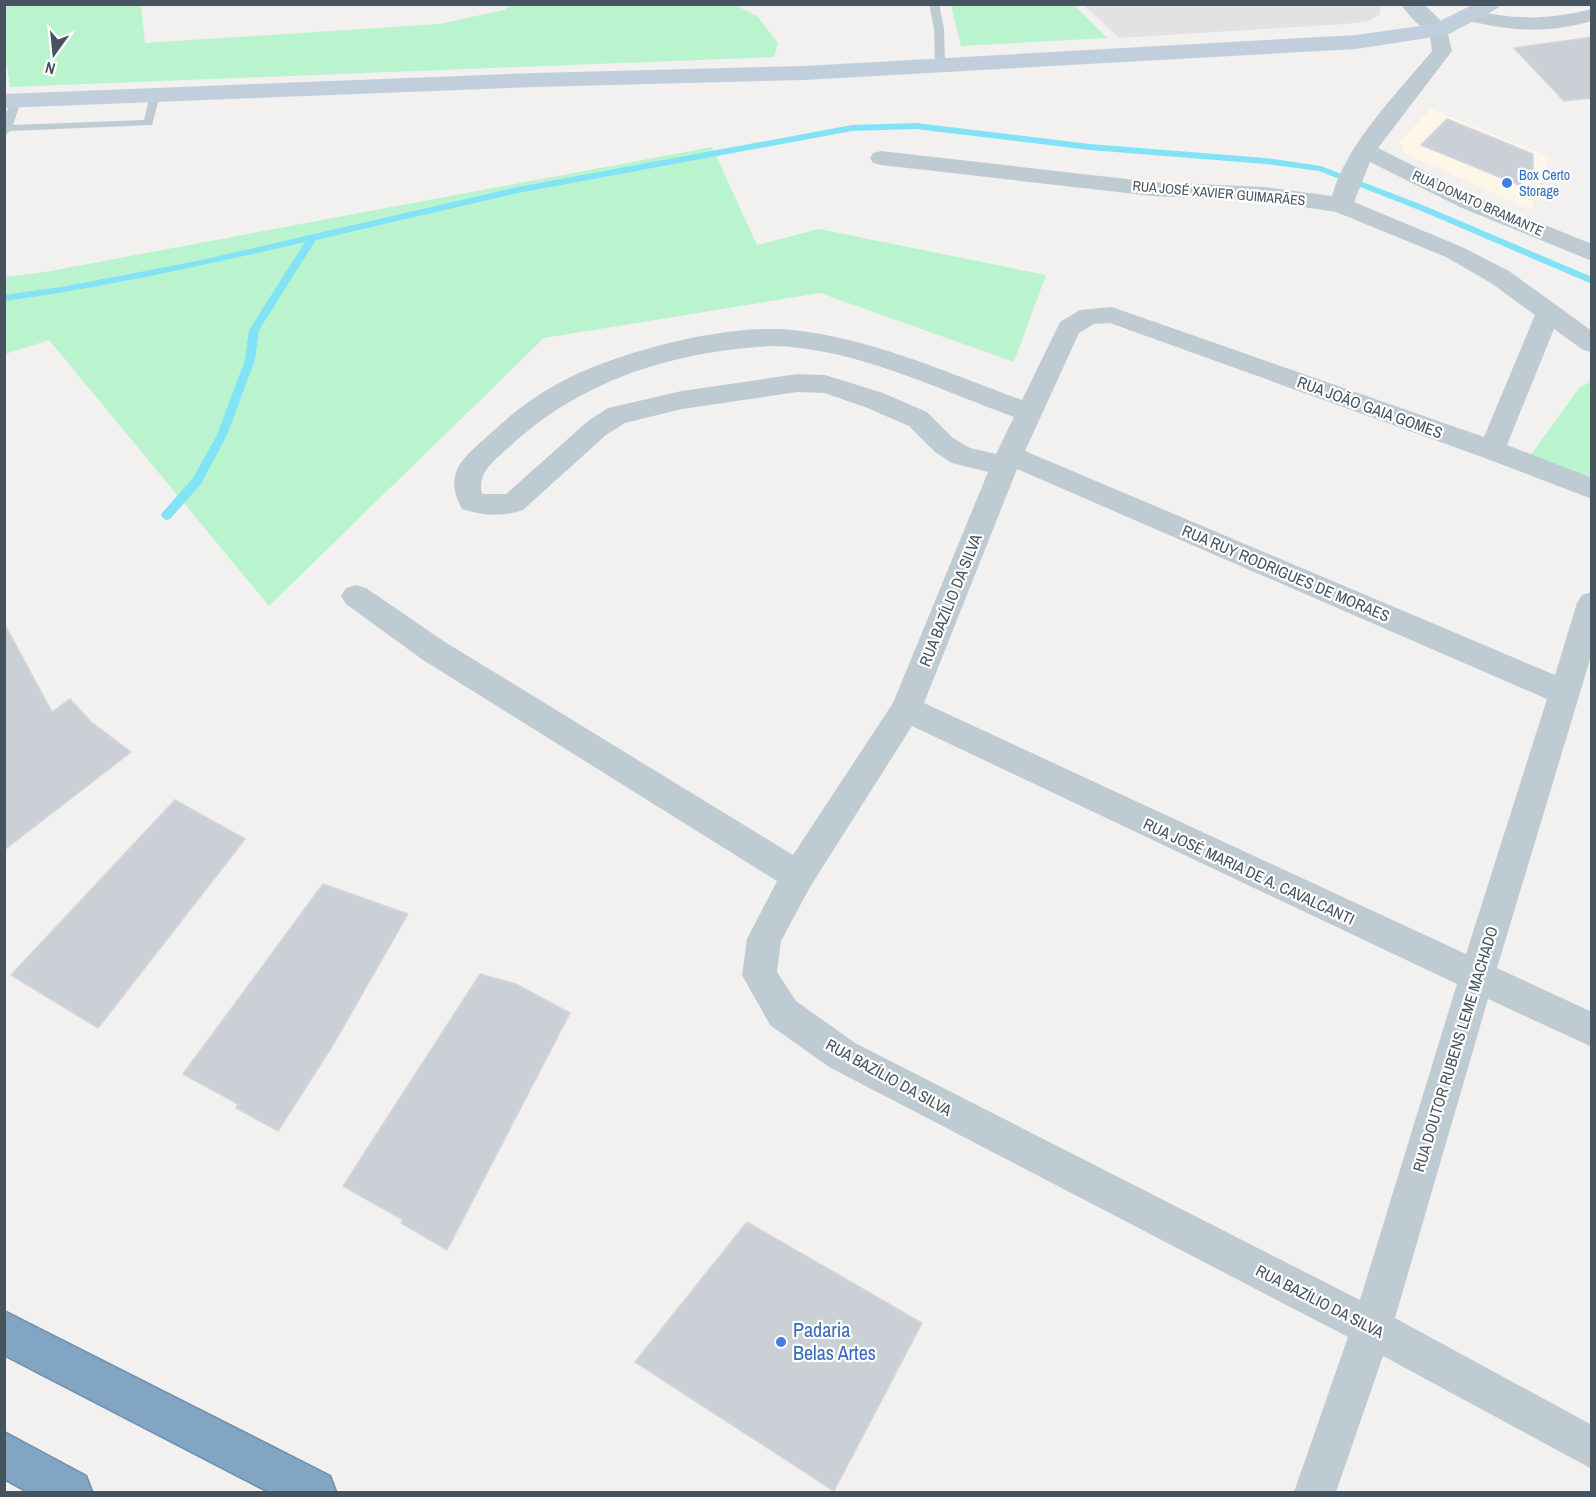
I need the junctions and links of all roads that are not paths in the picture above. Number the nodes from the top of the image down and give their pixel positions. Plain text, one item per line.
1 (934, 4) edge
2 (1411, 4) edge
3 (1491, 4) edge
4 (1592, 15) edge
5 (1472, 16) junction
6 (1439, 30) junction
7 (940, 66) junction
8 (154, 95) junction
9 (10, 101) edge
10 (5, 131) edge
11 (1366, 151) junction
12 (881, 158) dead end
13 (1342, 201) junction
14 (1592, 253) edge
15 (1549, 312) junction
16 (1147, 328) joint
17 (1592, 344) edge
18 (1029, 413) junction
19 (1492, 450) junction
20 (1007, 460) junction
21 (1592, 489) edge
22 (356, 596) dead end
23 (1592, 603) edge
24 (1563, 692) junction
25 (906, 710) junction
26 (798, 876) junction
27 (1476, 978) junction
28 (1592, 1030) edge
29 (1372, 1328) junction
30 (4, 1332) edge
31 (1592, 1448) edge
32 (4, 1454) edge
33 (70, 1492) edge
34 (314, 1492) edge
35 (1315, 1492) edge

1 - 7 lane
2 - 6 street
3 - 5 main road
4 - 5 street
5 - 6 main road
6 - 7 main road
6 - 11 street
7 - 8 main road
8 - 9 main road
8 - 10 lane
9 - 10 lane
11 - 13 street
11 - 14 street, RUA DONATO BRAMANTE
12 - 13 street, RUA JOSÉ XAVIER GUIMARÃES
13 - 15 street, RUA JOSÉ XAVIER GUIMARÃES
15 - 17 street, RUA JOSÉ XAVIER GUIMARÃES
15 - 19 street
16 - 18 street, RUA BAZÍLIO DA SILVA
16 - 19 street, RUA JOÃO GAIA GOMES
18 - 20 street, RUA BAZÍLIO DA SILVA
18 - 20 street, RUA RUY RODRIGUES DE MORAES
19 - 21 street, RUA JOÃO GAIA GOMES
20 - 24 street, RUA RUY RODRIGUES DE MORAES
20 - 25 street, RUA BAZÍLIO DA SILVA
22 - 26 street
23 - 24 street, RUA DOUTOR RUBENS LEME MACHADO
24 - 27 street, RUA DOUTOR RUBENS LEME MACHADO
25 - 26 street, RUA BAZÍLIO DA SILVA
25 - 27 street, RUA JOSÉ MARIA DE A. CAVALCANTI
26 - 29 street, RUA BAZÍLIO DA SILVA
27 - 28 street, RUA JOSÉ MARIA DE A. CAVALCANTI
27 - 29 street, RUA DOUTOR RUBENS LEME MACHADO
29 - 31 street, RUA BAZÍLIO DA SILVA
29 - 35 street, RUA DOUTOR RUBENS LEME MACHADO
30 - 34 highway
32 - 33 highway

